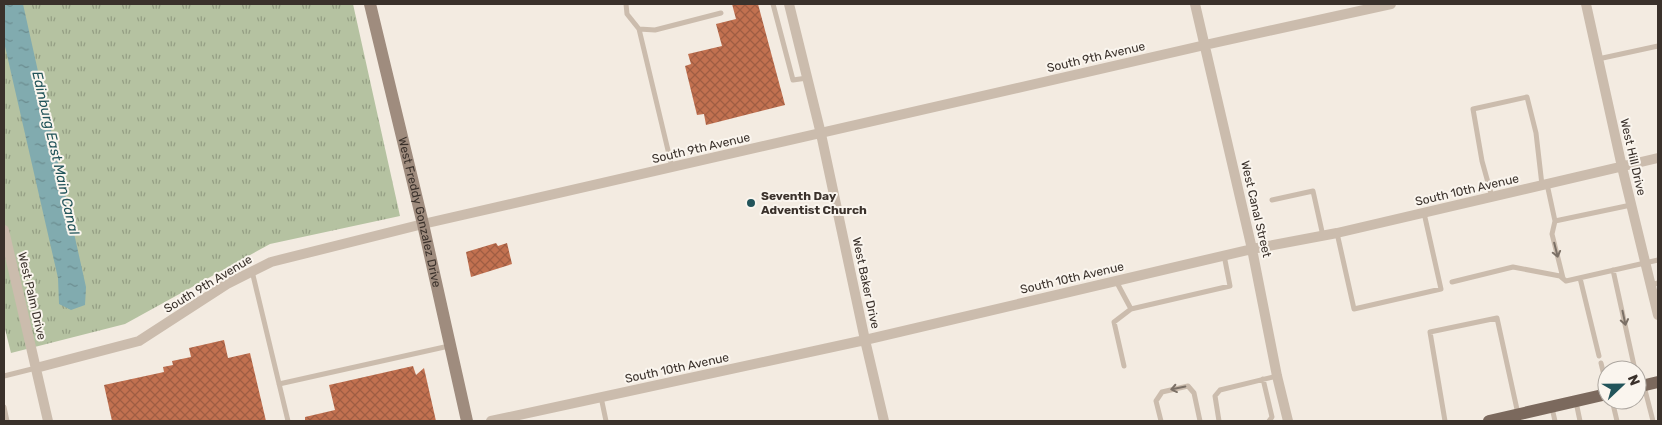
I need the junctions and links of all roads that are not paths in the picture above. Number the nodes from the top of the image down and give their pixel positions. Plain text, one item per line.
1 (370, 4) edge
2 (626, 4) edge
3 (773, 4) edge
4 (789, 4) edge
5 (1195, 4) edge
6 (1391, 4) edge
7 (1586, 4) edge
8 (721, 14) dead end
9 (640, 30) junction
10 (1205, 45) junction
11 (1658, 46) edge
12 (1598, 59) junction
13 (807, 78) junction
14 (821, 134) junction
15 (1658, 158) edge
16 (1622, 167) junction
17 (672, 168) junction
18 (1544, 185) junction
19 (1492, 197) junction
20 (1272, 200) dead end
21 (1631, 204) junction
22 (1424, 213) junction
23 (1555, 221) junction
24 (423, 224) junction
25 (4, 230) edge
26 (1337, 234) junction
27 (1323, 236) junction
28 (1252, 249) junction
29 (1224, 256) junction
30 (1658, 260) edge
31 (8, 262) edge
32 (1646, 263) junction
33 (1613, 270) junction
34 (252, 272) junction
35 (1563, 278) junction
36 (1580, 278) junction
37 (1116, 281) junction
38 (1452, 282) dead end
39 (1654, 284) edge
40 (1131, 308) junction
41 (1658, 315) edge
42 (865, 340) junction
43 (450, 346) junction
44 (1599, 356) dead end
45 (1633, 360) edge
46 (1124, 366) dead end
47 (36, 368) junction
48 (4, 376) edge
49 (1277, 376) junction
50 (1263, 379) junction
51 (279, 384) junction
52 (1597, 396) edge
53 (601, 397) junction
54 (1576, 401) junction
55 (1647, 406) edge
56 (4, 407) edge
57 (1551, 407) junction
58 (1518, 415) junction
59 (1287, 418) edge
60 (1271, 419) edge
61 (7, 421) edge
62 (48, 421) edge
63 (288, 421) edge
64 (467, 421) edge
65 (491, 421) edge
66 (606, 421) edge
67 (884, 421) edge
68 (1161, 421) edge
69 (1200, 421) edge
70 (1219, 421) edge
71 (1446, 421) edge
72 (1489, 421) edge
73 (1555, 421) edge
74 (1580, 421) edge
75 (1653, 421) edge

1 - 24 main road, West Freddy Gonzalez Drive
2 - 9 lane
3 - 13 lane
4 - 13 street, West Baker Drive
5 - 10 street, West Canal Street
6 - 10 street, South 9th Avenue
7 - 12 street, West Hill Drive
8 - 9 lane
9 - 17 lane
10 - 14 street, South 9th Avenue
10 - 28 street, West Canal Street
11 - 12 lane
12 - 16 street, West Hill Drive
13 - 14 street, West Baker Drive
14 - 17 street, South 9th Avenue
14 - 42 street, West Baker Drive
15 - 16 street, South 10th Avenue
16 - 18 street, South 10th Avenue
16 - 21 street, West Hill Drive
17 - 24 street, South 9th Avenue
18 - 19 street, South 10th Avenue
18 - 19 lane
18 - 23 lane
19 - 22 street, South 10th Avenue
20 - 27 lane
21 - 23 lane
21 - 32 street, West Hill Drive
22 - 26 street, South 10th Avenue
22 - 26 lane
23 -> 35 lane
24 - 34 street, South 9th Avenue
24 - 43 main road, West Freddy Gonzalez Drive
25 - 31 street, West Palm Drive
26 - 27 street, South 10th Avenue
27 - 28 street, South 10th Avenue
28 - 29 street, South 10th Avenue
28 - 49 street, West Canal Street
29 - 37 street, South 10th Avenue
29 - 40 lane
30 - 32 lane
31 - 47 street, West Palm Drive
32 - 33 lane
32 - 39 street, West Hill Drive
33 - 36 lane
33 -> 45 lane
34 - 47 street, South 9th Avenue
34 - 51 lane
35 - 36 lane
35 - 38 lane
36 - 44 lane
37 - 40 lane
37 - 42 street, South 10th Avenue
39 - 41 street, West Hill Drive
40 - 46 lane
42 - 53 street, South 10th Avenue
42 - 67 street, West Baker Drive
43 - 51 lane
43 - 64 main road, West Freddy Gonzalez Drive
47 - 48 lane
47 - 62 street, West Palm Drive
49 - 50 lane
49 - 59 street, West Canal Street
50 - 60 lane
50 - 70 lane
51 - 63 lane
52 - 54 main road
53 - 65 street, South 10th Avenue
53 - 66 lane
54 - 57 main road
54 - 74 lane
55 - 75 lane
56 - 61 lane
57 - 58 main road
57 - 73 lane
58 - 71 lane
58 - 72 main road
59 - 60 lane
69 -> 68 lane

